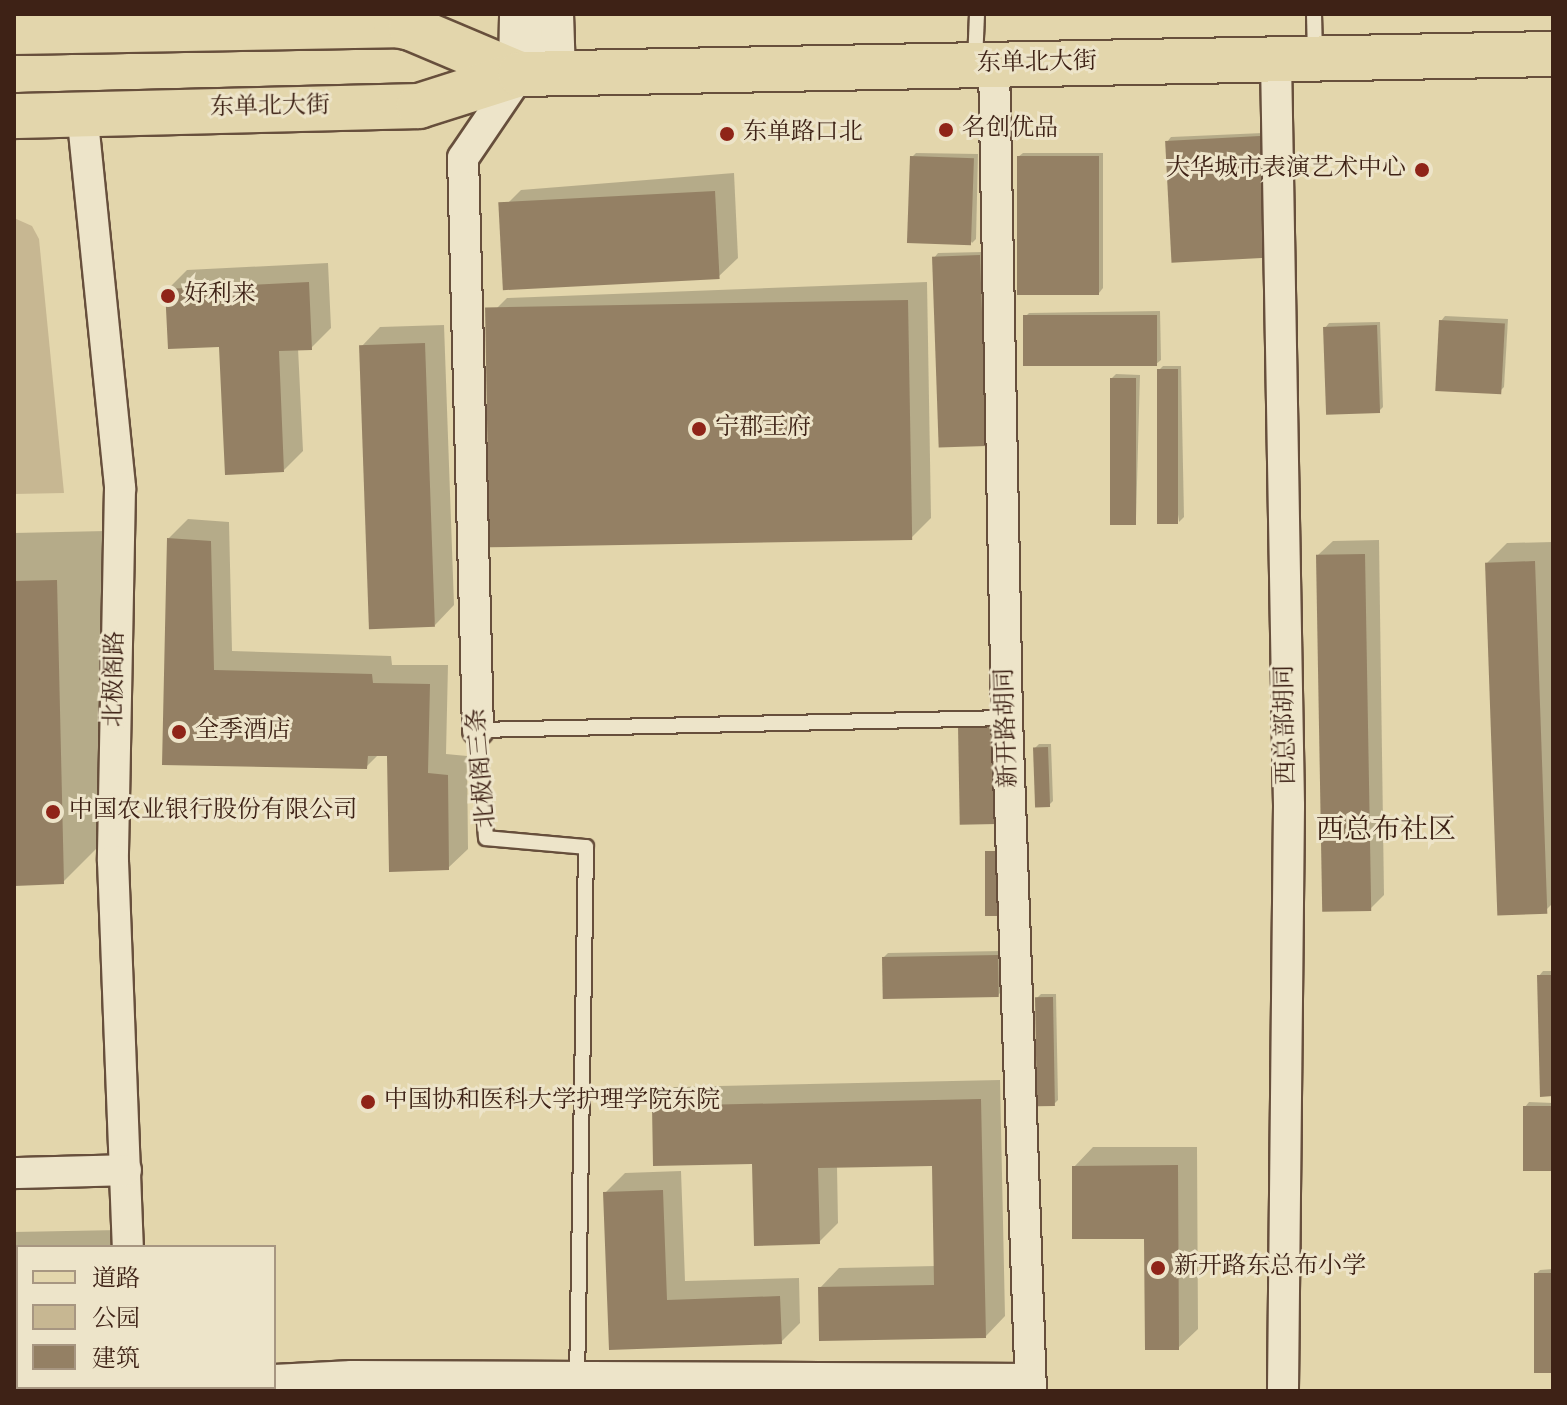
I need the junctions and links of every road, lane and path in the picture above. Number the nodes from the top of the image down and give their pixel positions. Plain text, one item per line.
1 (521, 14) edge
2 (552, 14) edge
3 (977, 14) edge
4 (1314, 14) edge
5 (14, 32) edge
6 (1553, 54) edge
7 (1295, 59) junction
8 (984, 65) junction
9 (537, 74) junction
10 (82, 112) junction
11 (14, 116) edge
12 (1007, 718) junction
13 (478, 730) junction
14 (126, 1170) junction
15 (14, 1173) edge
16 (128, 1245) edge
17 (276, 1380) edge
18 (352, 1384) edge
19 (577, 1384) edge
20 (816, 1385) edge
21 (1030, 1385) edge
22 (1283, 1391) edge

1 - 9 street
2 - 9 street
3 - 8 lane
4 - 7 lane
5 - 9 main road, 东单北大街
6 - 7 main road, 东单北大街
7 - 8 main road, 东单北大街
7 - 22 street, 西总部胡同
8 - 9 main road, 东单北大街
8 - 12 street, 新开路胡同
9 - 10 main road, 东单北大街
9 - 13 street, 北极阁三条
10 - 11 main road, 东单北大街
10 - 14 street, 北极阁路
12 - 13 lane
12 - 21 street, 新开路胡同
13 - 19 lane, 北极阁三条
14 - 15 street
14 - 16 street, 北极阁路
17 - 18 street
18 - 19 street
19 - 20 street
20 - 21 street

